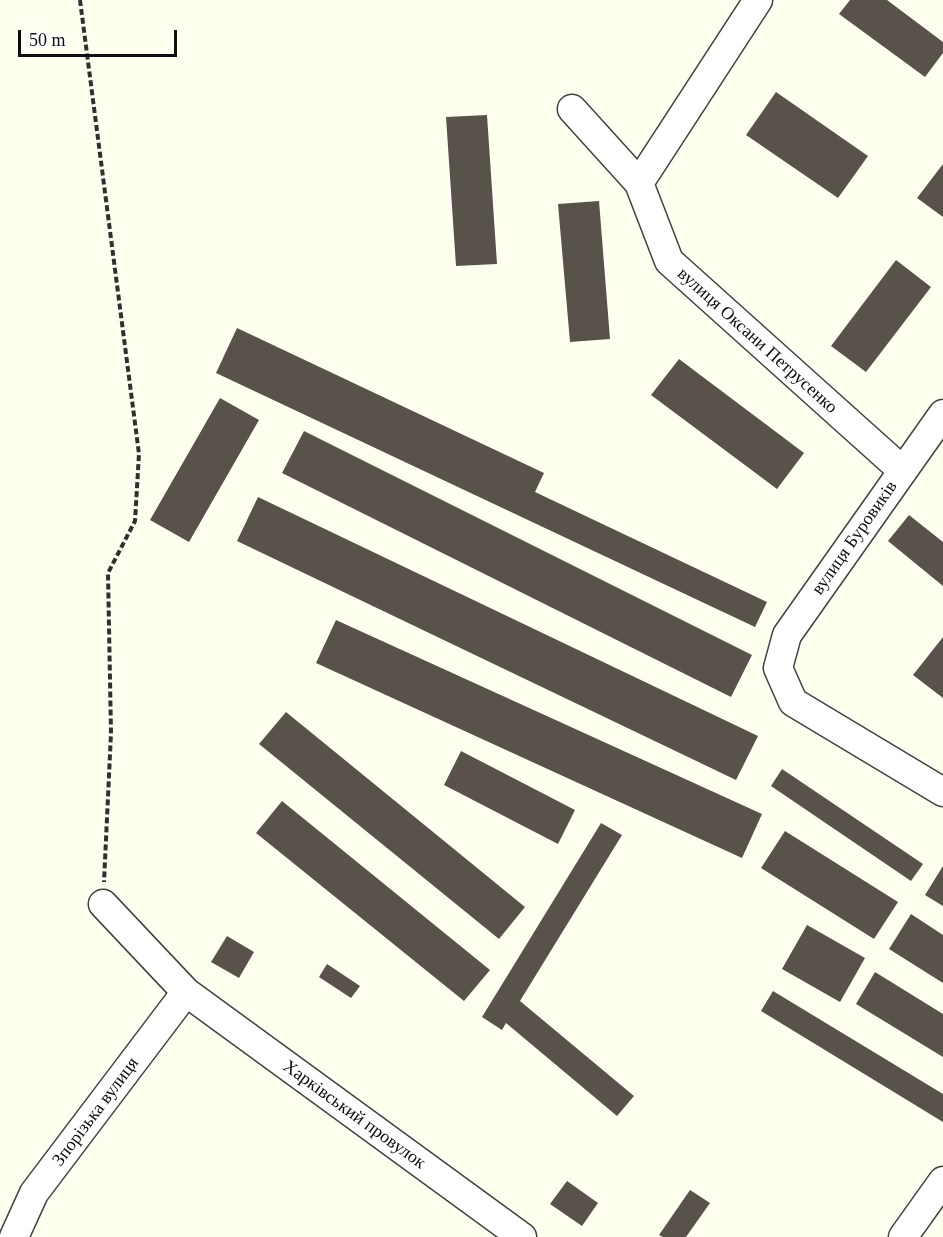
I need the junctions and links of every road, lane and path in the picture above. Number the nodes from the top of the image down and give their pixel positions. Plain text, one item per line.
1 (80, 0) edge
2 (758, 0) edge
3 (572, 109) dead end
4 (639, 183) junction
5 (943, 414) edge
6 (903, 471) junction
7 (943, 792) edge
8 (103, 904) joint
9 (186, 992) junction
10 (943, 1181) edge
11 (14, 1237) edge
12 (522, 1237) edge
13 (903, 1237) edge

1 - 8 path
2 - 4 street
3 - 4 street, вулиця Оксани Петрусенко
4 - 6 street, вулиця Оксани Петрусенко
5 - 6 street, вулиця Буровиків
6 - 7 street, вулиця Буровиків
8 - 9 street, Харківський провулок
9 - 11 street, Зпорізька вулиця
9 - 12 street, Харківський провулок
10 - 13 street

